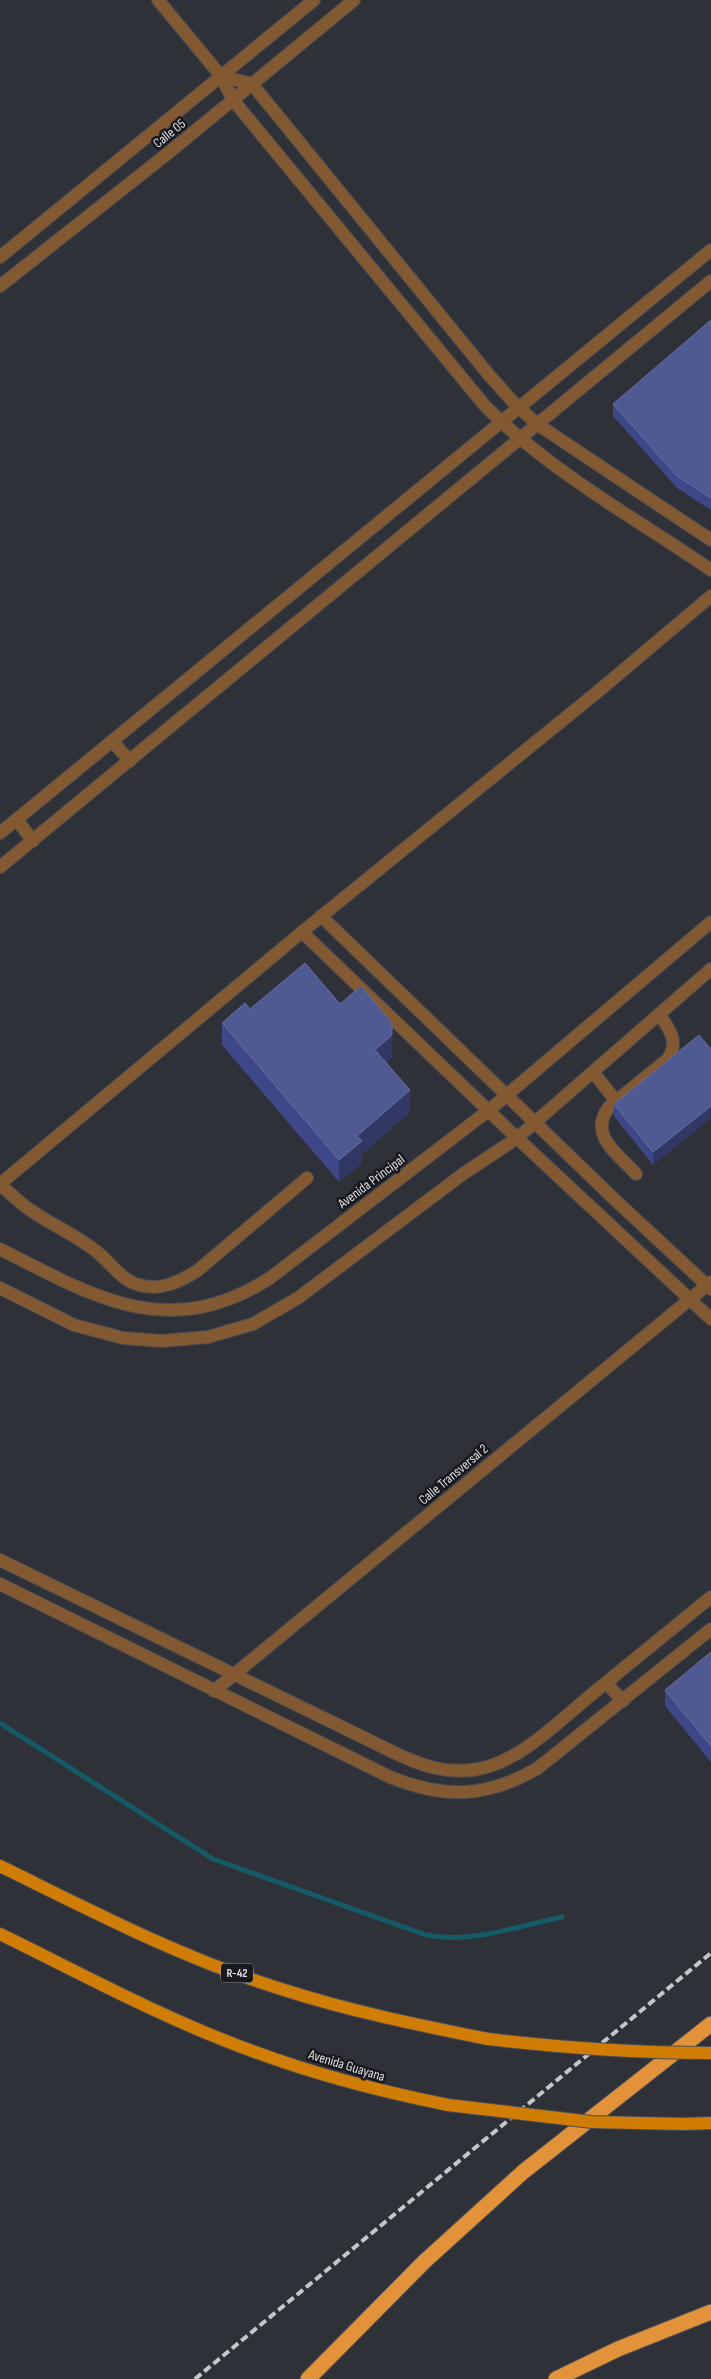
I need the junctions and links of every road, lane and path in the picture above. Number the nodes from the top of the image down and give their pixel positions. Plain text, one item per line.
1 (158, 0) edge
2 (314, 0) edge
3 (354, 0) edge
4 (221, 76) junction
5 (252, 84) junction
6 (233, 100) junction
7 (711, 250) edge
8 (0, 257) edge
9 (711, 281) edge
10 (0, 286) edge
11 (518, 407) junction
12 (501, 422) junction
13 (537, 424) junction
14 (519, 439) junction
15 (711, 540) edge
16 (711, 570) edge
17 (711, 596) edge
18 (112, 741) junction
19 (130, 761) junction
20 (17, 820) junction
21 (0, 834) edge
22 (32, 841) junction
23 (0, 868) edge
24 (321, 916) junction
25 (711, 922) edge
26 (302, 932) junction
27 (711, 969) edge
28 (659, 1014) junction
29 (593, 1072) junction
30 (506, 1095) junction
31 (616, 1101) junction
32 (488, 1111) junction
33 (533, 1122) junction
34 (517, 1138) junction
35 (636, 1174) dead end
36 (307, 1178) dead end
37 (0, 1184) edge
38 (0, 1249) edge
39 (710, 1285) edge
40 (0, 1288) edge
41 (690, 1299) junction
42 (711, 1319) edge
43 (0, 1560) edge
44 (0, 1584) edge
45 (711, 1597) edge
46 (711, 1629) edge
47 (233, 1675) junction
48 (606, 1682) junction
49 (214, 1692) junction
50 (623, 1701) junction
51 (500, 1763) junction
52 (506, 1784) junction
53 (0, 1866) edge
54 (0, 1934) edge
55 (711, 2024) edge
56 (711, 2053) edge
57 (711, 2123) edge
58 (711, 2312) edge
59 (308, 2379) edge
60 (556, 2379) edge

1 - 4 street
2 - 4 street, Calle 05
3 - 5 street, Calle 05
4 - 5 street
4 - 6 street
4 - 8 street, Calle 05
5 - 6 street, Calle 05
5 - 11 street
6 - 10 street, Calle 05
6 - 12 street
7 - 11 street
9 - 13 street
11 - 12 street
11 - 13 street
12 - 14 street
12 - 18 street
13 - 14 street
13 - 15 street
14 - 16 street
14 - 19 street
17 - 24 street
18 - 19 street
18 - 20 street
19 - 22 street
20 - 21 street
20 - 22 street
22 - 23 street
24 - 26 street
24 - 30 street
25 - 30 street, Avenida Principal
26 - 32 street
26 - 37 street
27 - 28 street
28 - 29 street
28 - 31 street
29 - 31 street
29 - 33 street
30 - 32 street, Avenida Principal
30 - 33 street
31 - 35 street
32 - 34 street
32 - 38 street, Avenida Principal
33 - 34 street
33 - 39 street
34 - 40 street
34 - 41 street
36 - 37 street
39 - 41 street, Calle Transversal 2
41 - 42 street
41 - 47 street, Calle Transversal 2
43 - 47 street
44 - 49 street
45 - 48 street
46 - 50 street
47 - 49 street, Calle Transversal 2
47 - 51 street
48 - 50 street
48 - 51 street
49 - 52 street
50 - 52 street
51 - 52 street
53 - 56 main road, R-42, bridge
54 - 57 main road, Avenida Guayana, bridge
55 - 59 highway
58 - 60 highway

